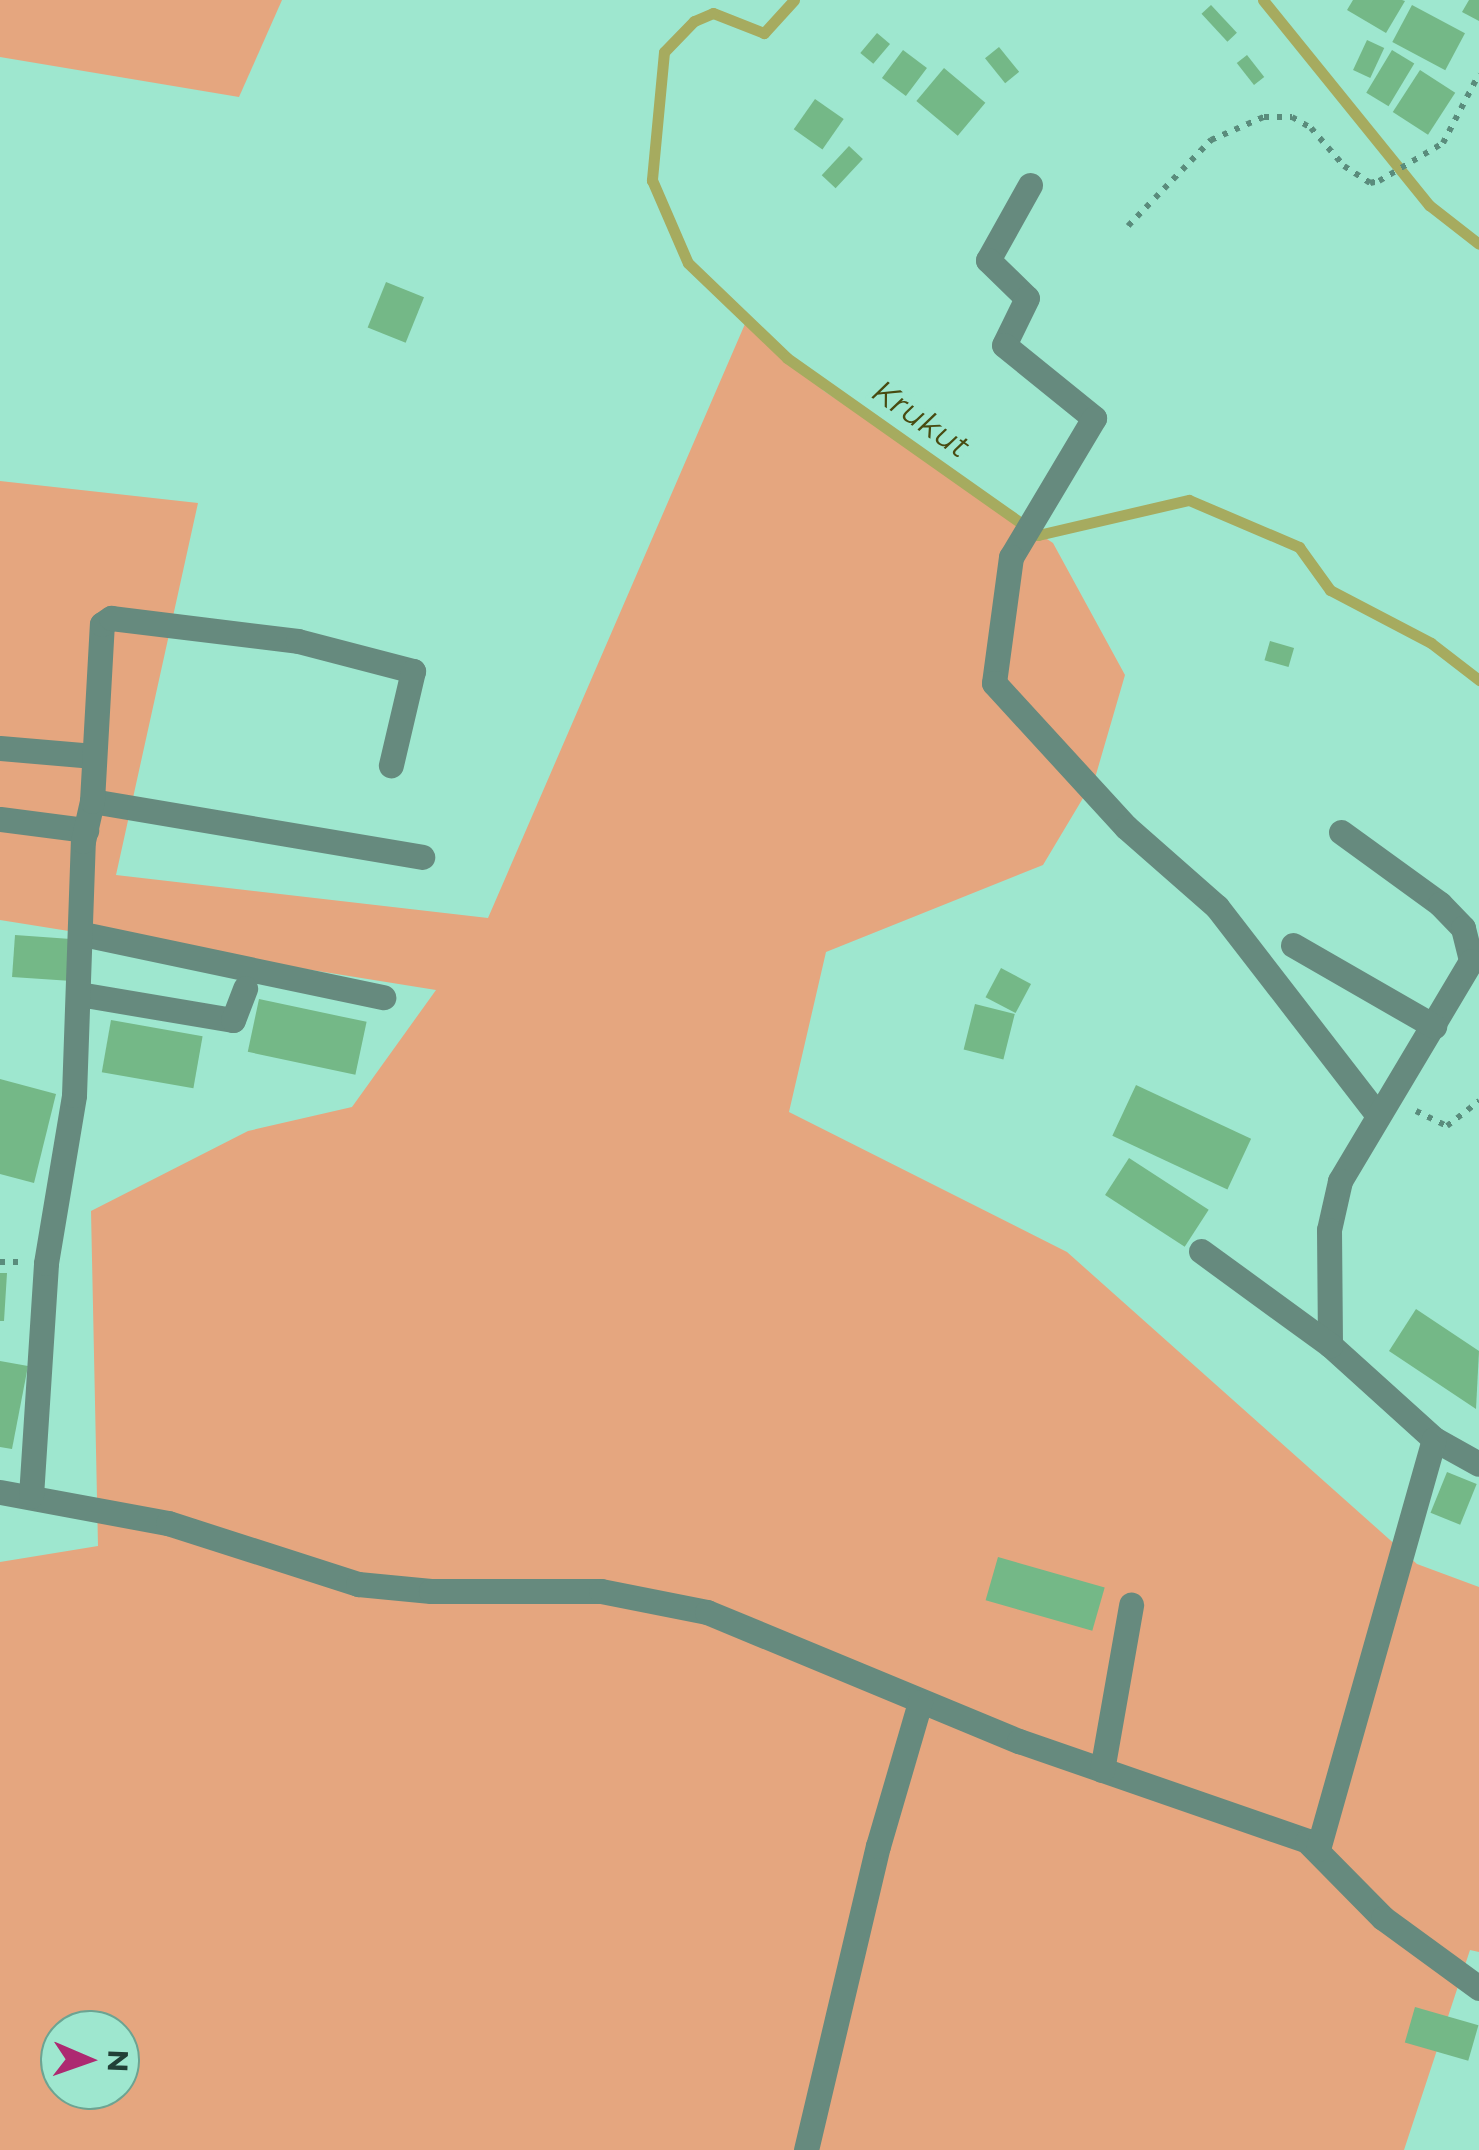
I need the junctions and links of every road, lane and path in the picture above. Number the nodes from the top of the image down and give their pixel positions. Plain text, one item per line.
1 (1479, 74) edge
2 (1030, 184) dead end
3 (1128, 226) dead end
4 (0, 748) edge
5 (94, 756) junction
6 (391, 765) dead end
7 (92, 802) junction
8 (0, 819) edge
9 (86, 830) junction
10 (1341, 832) dead end
11 (422, 857) dead end
12 (83, 934) junction
13 (1293, 946) dead end
14 (1475, 965) edge
15 (244, 988) dead end
16 (79, 994) junction
17 (383, 997) dead end
18 (1434, 1026) junction
19 (1384, 1103) junction
20 (1478, 1104) edge
21 (1201, 1251) dead end
22 (1330, 1345) junction
23 (1434, 1439) junction
24 (1479, 1464) edge
25 (0, 1492) edge
26 (31, 1496) junction
27 (1130, 1605) dead end
28 (920, 1702) junction
29 (1102, 1770) junction
30 (1318, 1849) junction
31 (1479, 1988) edge
32 (806, 2150) edge

1 - 3 path
2 - 19 street
4 - 5 street
5 - 6 street
5 - 7 street
7 - 9 street
7 - 11 street
8 - 9 street
9 - 12 street
10 - 14 street
12 - 16 street
12 - 17 street
13 - 18 street
14 - 18 street
15 - 16 street
16 - 26 street
18 - 19 street
19 - 20 path
19 - 22 street
21 - 22 street
22 - 23 street
23 - 24 street
23 - 30 street
25 - 26 street
26 - 28 street
27 - 29 street
28 - 29 street
28 - 32 street
29 - 30 street
30 - 31 street

